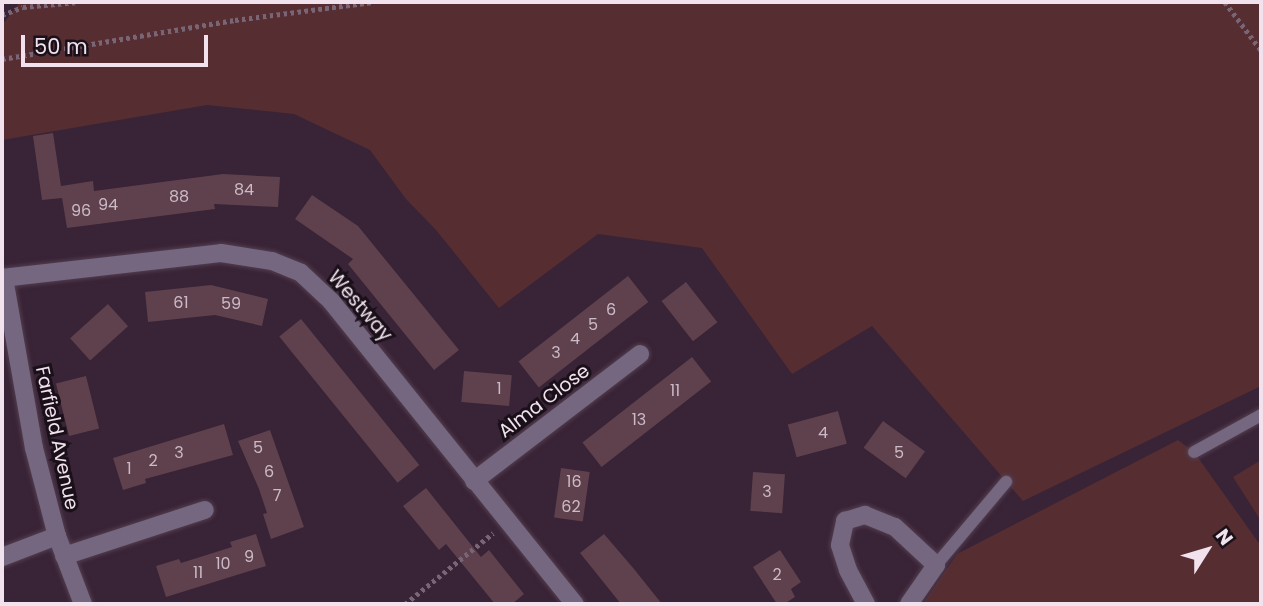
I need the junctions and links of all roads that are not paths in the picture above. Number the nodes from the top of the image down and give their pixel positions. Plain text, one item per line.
1 (3, 278) edge
2 (640, 354) dead end
3 (1261, 415) edge
4 (1194, 452) dead end
5 (474, 481) junction
6 (1006, 482) dead end
7 (205, 510) dead end
8 (57, 536) junction
9 (64, 556) junction
10 (2, 557) edge
11 (936, 565) junction
12 (83, 604) edge
13 (575, 604) edge
14 (866, 604) edge
15 (909, 604) edge

1 - 5 street, Westway
1 - 8 street, Farfield Avenue
2 - 5 street, Alma Close
3 - 4 lane
5 - 13 street, Westway
6 - 11 lane
7 - 9 street
8 - 9 street, Farfield Avenue
8 - 10 street
9 - 12 street, Farfield Avenue
11 - 14 street
11 - 15 street

